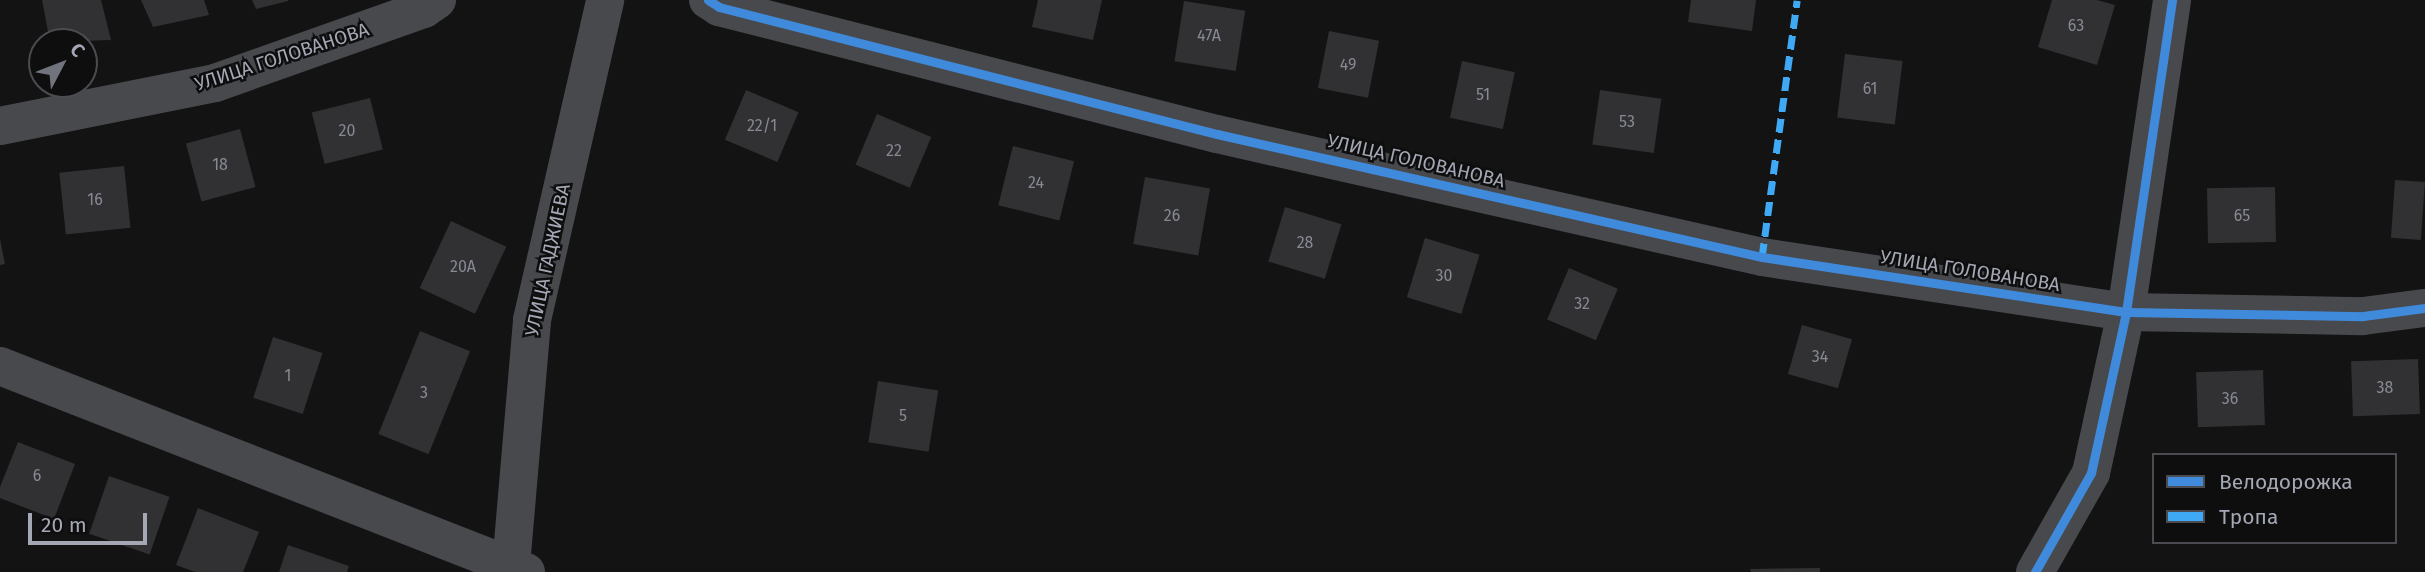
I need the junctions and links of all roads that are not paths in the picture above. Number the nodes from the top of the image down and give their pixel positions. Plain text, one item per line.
1 (437, 0) edge
2 (606, 0) edge
3 (708, 0) edge
4 (2172, 0) edge
5 (0, 126) edge
6 (2425, 308) edge
7 (2126, 312) junction
8 (0, 366) edge
9 (518, 569) edge
10 (2035, 572) edge

1 - 5 street, УЛИЦА ГОЛОВАНОВА
2 - 9 street, УЛИЦА ГАДЖИЕВА
3 - 7 street, УЛИЦА ГОЛОВАНОВА
4 - 7 street
6 - 7 street, УЛИЦА ГОЛОВАНОВА
7 - 10 street
8 - 9 street, УЛИЦА ГАДЖИЕВА

